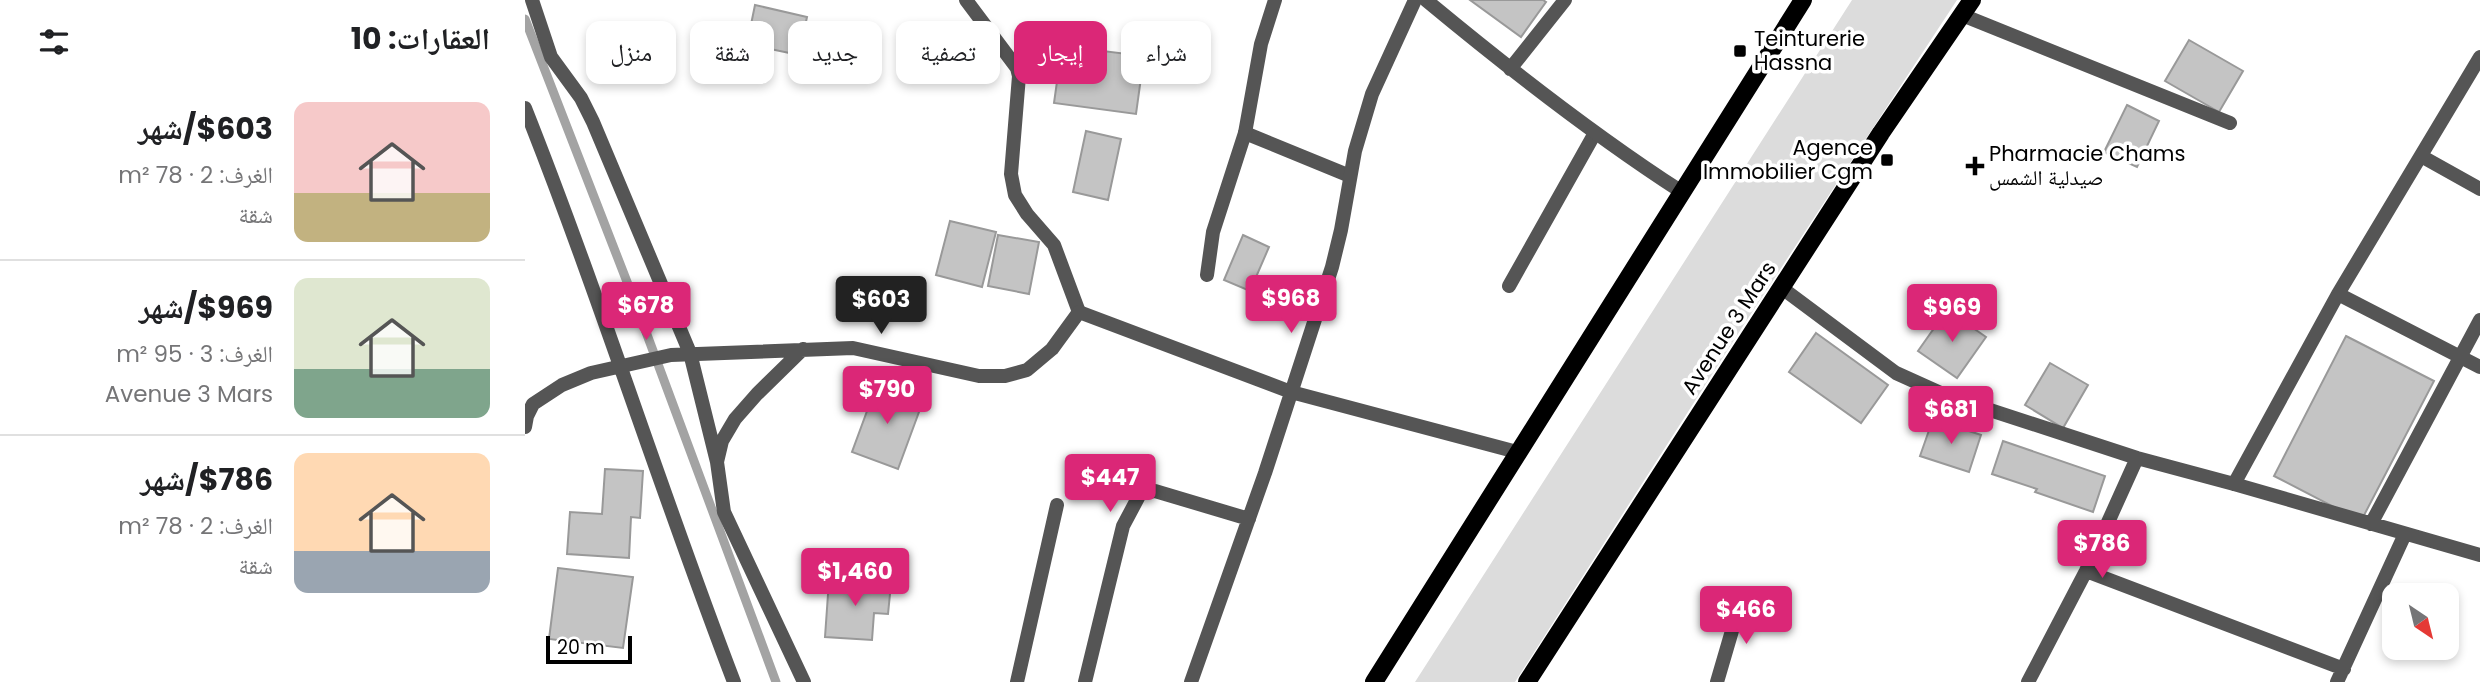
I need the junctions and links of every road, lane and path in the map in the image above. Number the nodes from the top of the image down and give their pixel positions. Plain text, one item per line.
1 (532, 0) edge
2 (967, 0) edge
3 (1275, 0) edge
4 (1415, 0) edge
5 (1426, 0) edge
6 (1565, 0) edge
7 (1803, 0) edge
8 (1967, 7) edge
9 (2480, 57) edge
10 (1510, 69) junction
11 (525, 108) edge
12 (2230, 123) dead end
13 (1245, 133) junction
14 (1595, 133) junction
15 (2421, 156) junction
16 (1350, 176) junction
17 (2480, 189) edge
18 (1682, 192) junction
19 (1207, 275) dead end
20 (1509, 286) dead end
21 (1781, 288) junction
22 (2338, 294) junction
23 (1079, 312) junction
24 (2480, 320) edge
25 (803, 349) junction
26 (691, 353) junction
27 (2460, 355) junction
28 (624, 365) junction
29 (2480, 367) edge
30 (1291, 392) junction
31 (525, 428) edge
32 (1517, 452) junction
33 (2137, 458) junction
34 (717, 462) junction
35 (2234, 484) junction
36 (1057, 505) dead end
37 (1249, 519) junction
38 (2371, 524) junction
39 (2405, 534) junction
40 (2480, 555) edge
41 (2086, 571) junction
42 (1741, 600) dead end
43 (2340, 676) edge
44 (733, 681) edge
45 (804, 682) edge
46 (1017, 682) edge
47 (1085, 682) edge
48 (1191, 682) edge
49 (1374, 682) edge
50 (1527, 682) edge
51 (1717, 682) edge
52 (2028, 682) edge

1 - 26 street
2 - 23 street
3 - 13 street
4 - 16 street
5 - 10 street
6 - 10 street
7 - 18 main road
8 - 12 street
8 - 21 main road, Avenue 3 Mars
9 - 15 street
10 - 14 street
11 - 28 street
13 - 16 street
13 - 19 street
14 - 18 street
14 - 20 street
15 - 17 street
15 - 22 street
16 - 30 street
18 - 32 main road
21 - 33 street
21 - 50 main road, Avenue 3 Mars
22 - 27 street
22 - 35 street
23 - 25 street
23 - 30 street
24 - 27 street
25 - 26 street
25 - 34 street
26 - 28 street
26 - 34 street
27 - 29 street
27 - 38 street
28 - 31 street
28 - 44 street
30 - 32 street
30 - 37 street
32 - 49 main road
33 - 35 street
33 - 41 street
34 - 45 street
35 - 38 street
36 - 46 street
37 - 47 street
37 - 48 street
38 - 39 street
39 - 40 street
39 - 43 street
41 - 43 street
41 - 52 street
42 - 51 street

